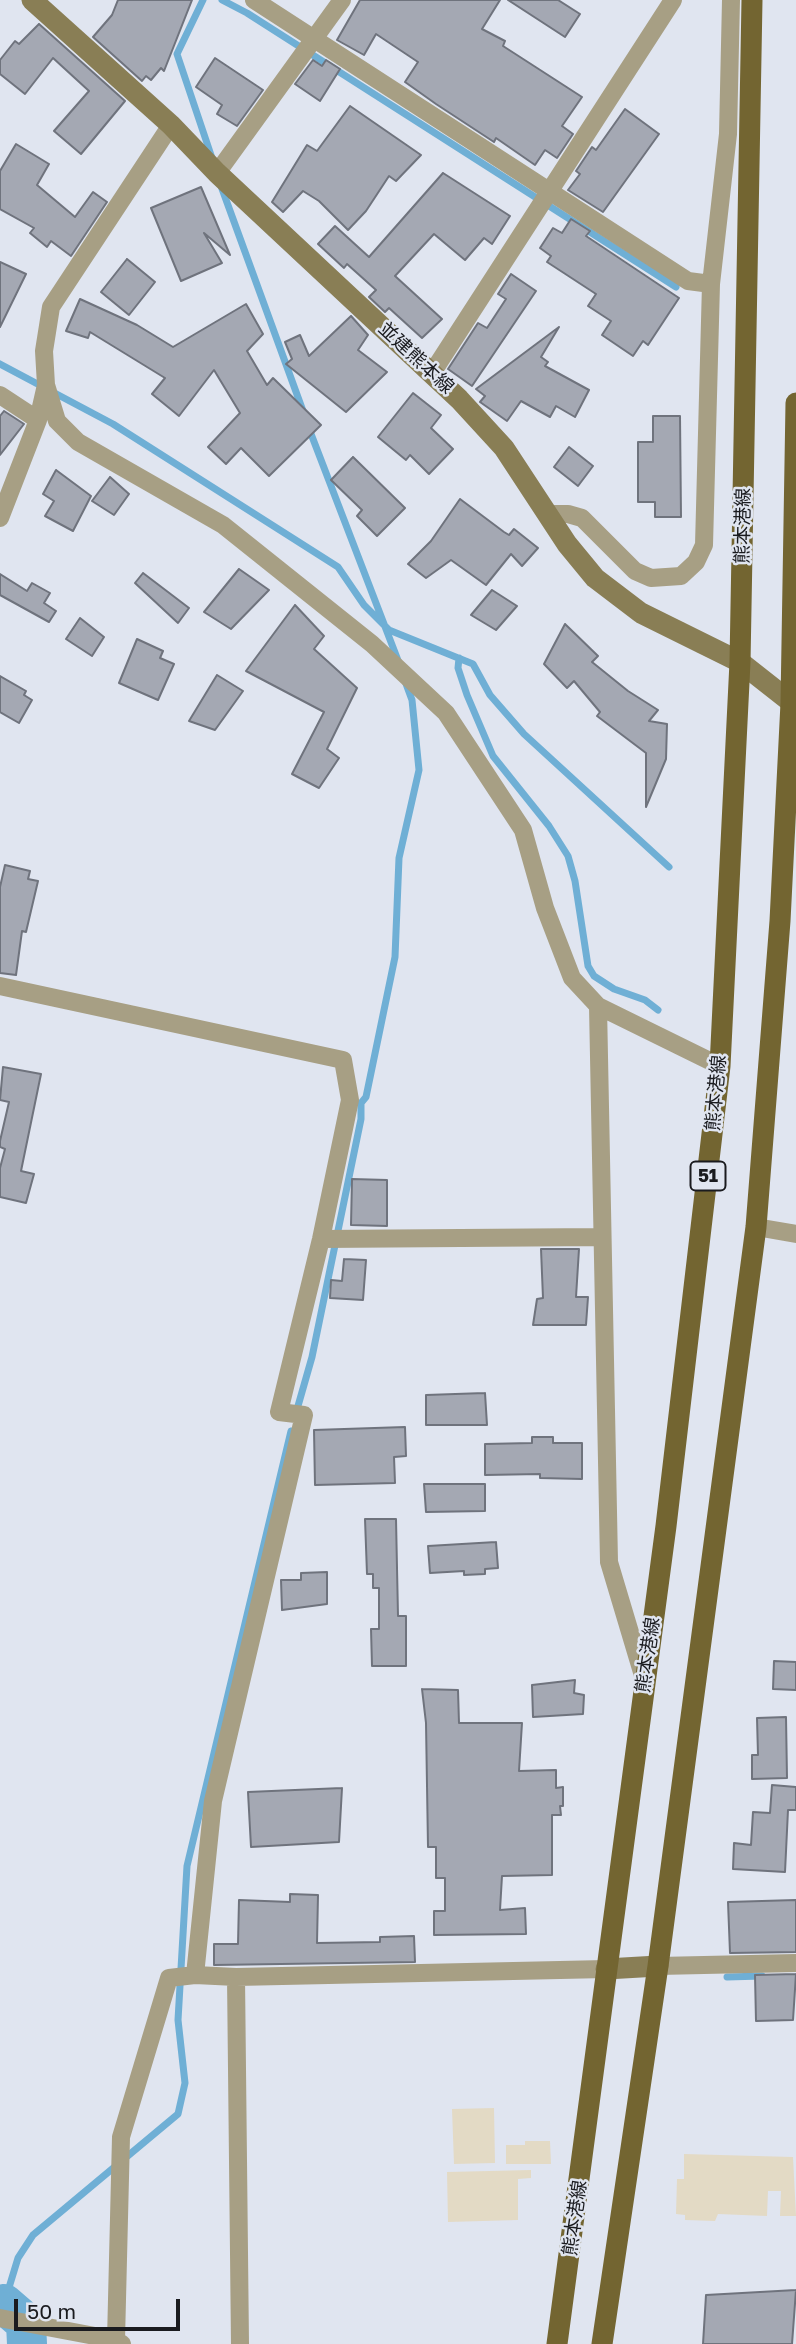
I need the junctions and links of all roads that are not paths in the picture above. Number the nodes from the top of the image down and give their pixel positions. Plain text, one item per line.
1 (32, 0) edge
2 (254, 0) edge
3 (342, 0) edge
4 (673, 0) edge
5 (731, 0) edge
6 (752, 0) edge
7 (314, 39) junction
8 (171, 125) junction
9 (217, 173) junction
10 (548, 192) junction
11 (711, 284) junction
12 (432, 373) junction
13 (46, 384) junction
14 (0, 395) edge
15 (796, 403) edge
16 (38, 420) junction
17 (548, 514) junction
18 (0, 518) edge
19 (740, 662) junction
20 (794, 705) edge
21 (0, 986) edge
22 (598, 1006) junction
23 (720, 1066) junction
24 (756, 1227) junction
25 (796, 1234) edge
26 (601, 1237) junction
27 (321, 1240) junction
28 (644, 1679) junction
29 (796, 1963) edge
30 (658, 1966) junction
31 (606, 1969) junction
32 (195, 1975) junction
33 (236, 1978) junction
34 (0, 2318) edge
35 (119, 2342) edge
36 (240, 2344) edge
37 (557, 2344) edge
38 (602, 2344) edge

1 - 8 main road, 並建熊本線
2 - 7 street
3 - 7 street
4 - 10 street
5 - 11 street
6 - 19 main road, 熊本港線 / 51
7 - 9 street
7 - 10 street
8 - 9 main road, 並建熊本線
8 - 13 street
9 - 12 main road, 並建熊本線
10 - 11 street
10 - 12 street
11 - 17 street
12 - 17 main road, 並建熊本線
13 - 16 street
13 - 22 street
14 - 16 street
15 - 20 main road
16 - 18 street
17 - 19 main road, 並建熊本線
19 - 20 main road, 並建熊本線
19 - 23 main road, 熊本港線 / 51
20 - 24 main road
21 - 27 street
22 - 23 street
22 - 26 street
23 - 28 main road, 熊本港線 / 51
24 - 25 street
24 - 30 main road
26 - 27 street
26 - 28 street
27 - 32 street
28 - 31 main road, 熊本港線 / 51
29 - 30 street
30 - 31 main road
30 - 38 main road
31 - 33 street
31 - 37 main road, 熊本港線 / 51
32 - 33 street
32 - 35 street
33 - 36 street
34 - 35 street

